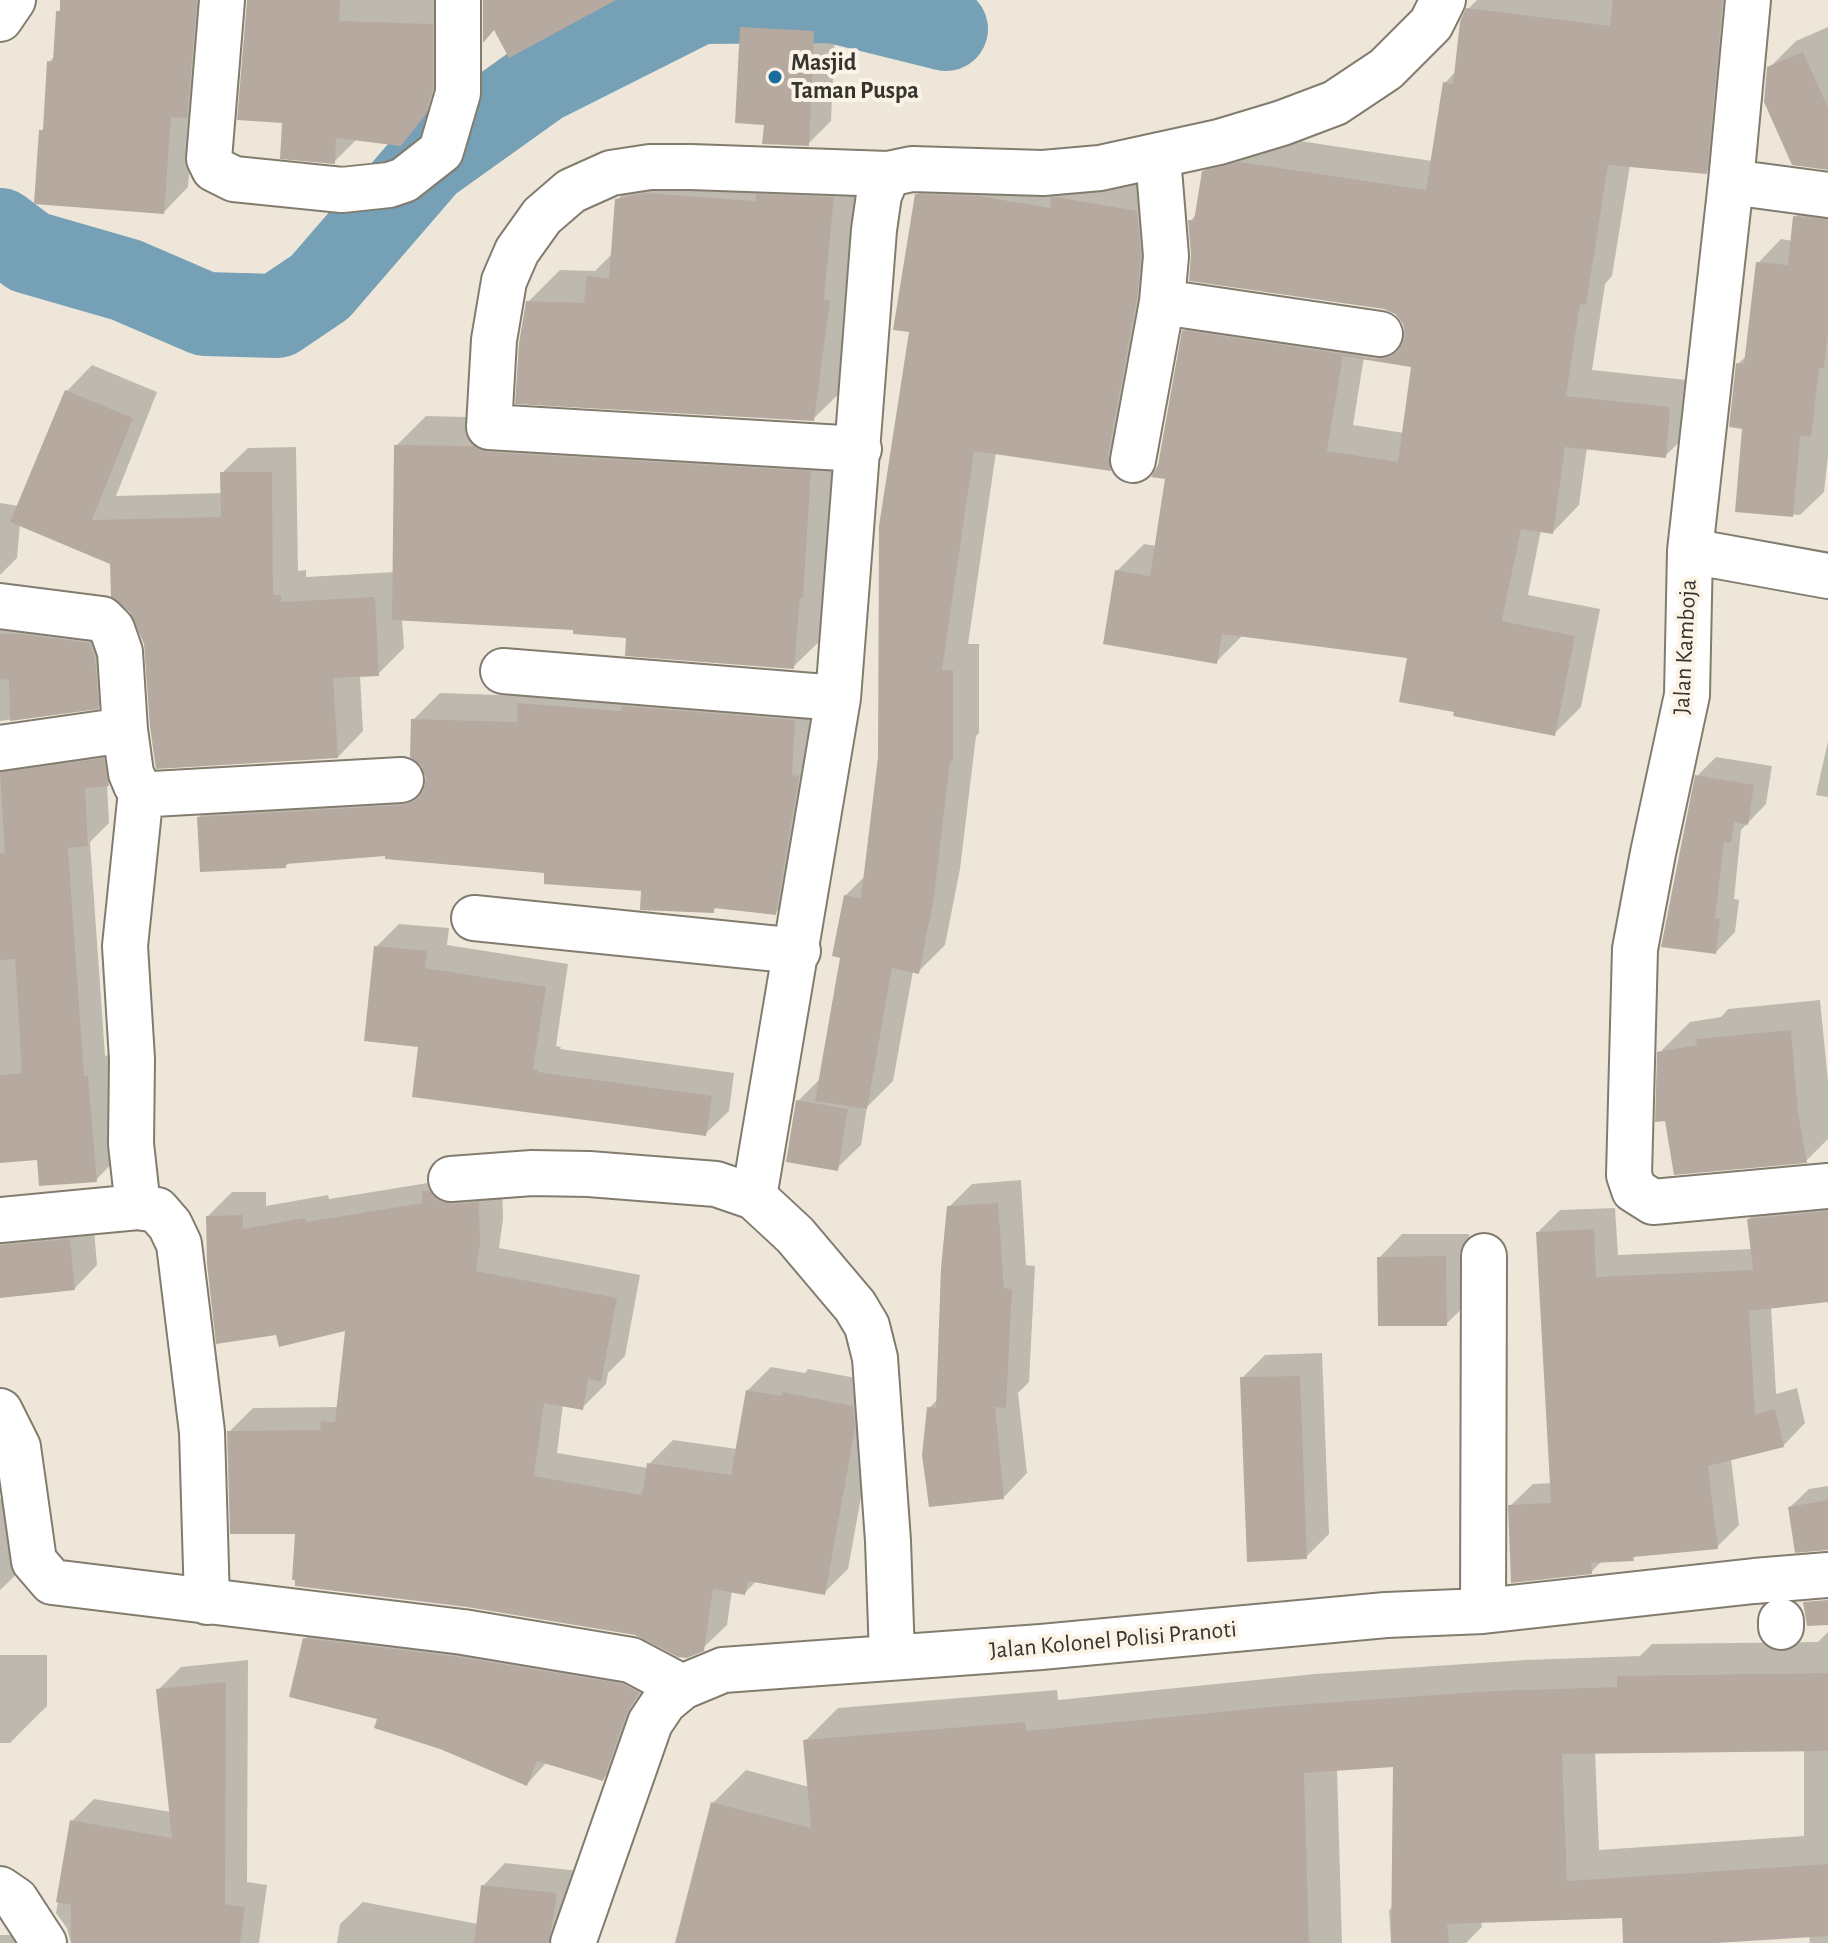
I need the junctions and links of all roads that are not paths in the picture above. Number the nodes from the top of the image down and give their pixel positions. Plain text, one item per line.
1 (13, 0) edge
2 (222, 0) edge
3 (458, 0) edge
4 (1443, 0) edge
5 (1748, 0) edge
6 (0, 19) edge
7 (1158, 157) junction
8 (888, 174) junction
9 (1731, 182) junction
10 (1828, 195) edge
11 (1162, 302) junction
12 (1380, 334) dead end
13 (859, 449) junction
14 (1133, 460) dead end
15 (1690, 551) junction
16 (1828, 576) edge
17 (0, 606) edge
18 (503, 671) dead end
19 (838, 698) junction
20 (125, 730) junction
21 (0, 748) edge
22 (401, 780) dead end
23 (141, 791) junction
24 (474, 918) dead end
25 (798, 951) junction
26 (451, 1179) dead end
27 (1828, 1186) edge
28 (754, 1197) junction
29 (138, 1207) junction
30 (0, 1220) edge
31 (1484, 1256) dead end
32 (0, 1411) edge
33 (1828, 1575) edge
34 (207, 1602) junction
35 (1483, 1611) junction
36 (892, 1656) junction
37 (682, 1687) junction
38 (0, 1889) edge
39 (44, 1943) edge
40 (573, 1943) edge

1 - 6 street
2 - 3 street
4 - 7 street
5 - 9 street, Jalan Kamboja
7 - 8 street
7 - 11 street
8 - 13 street
8 - 13 street
9 - 10 street
9 - 15 street, Jalan Kamboja
11 - 12 street
11 - 14 street
13 - 19 street
15 - 16 street
15 - 27 street, Jalan Kamboja
17 - 20 street
18 - 19 street
19 - 25 street
20 - 21 street
20 - 23 street
22 - 23 street
23 - 29 street
24 - 25 street
25 - 28 street
26 - 28 street
28 - 36 street
29 - 30 street
29 - 34 street
31 - 35 street
32 - 34 street
33 - 35 street, Jalan Kolonel Polisi Pranoti
34 - 37 street
35 - 36 street, Jalan Kolonel Polisi Pranoti
36 - 37 street, Jalan Kolonel Polisi Pranoti
37 - 40 street, Jalan Kolonel Polisi Pranoti
38 - 39 street

